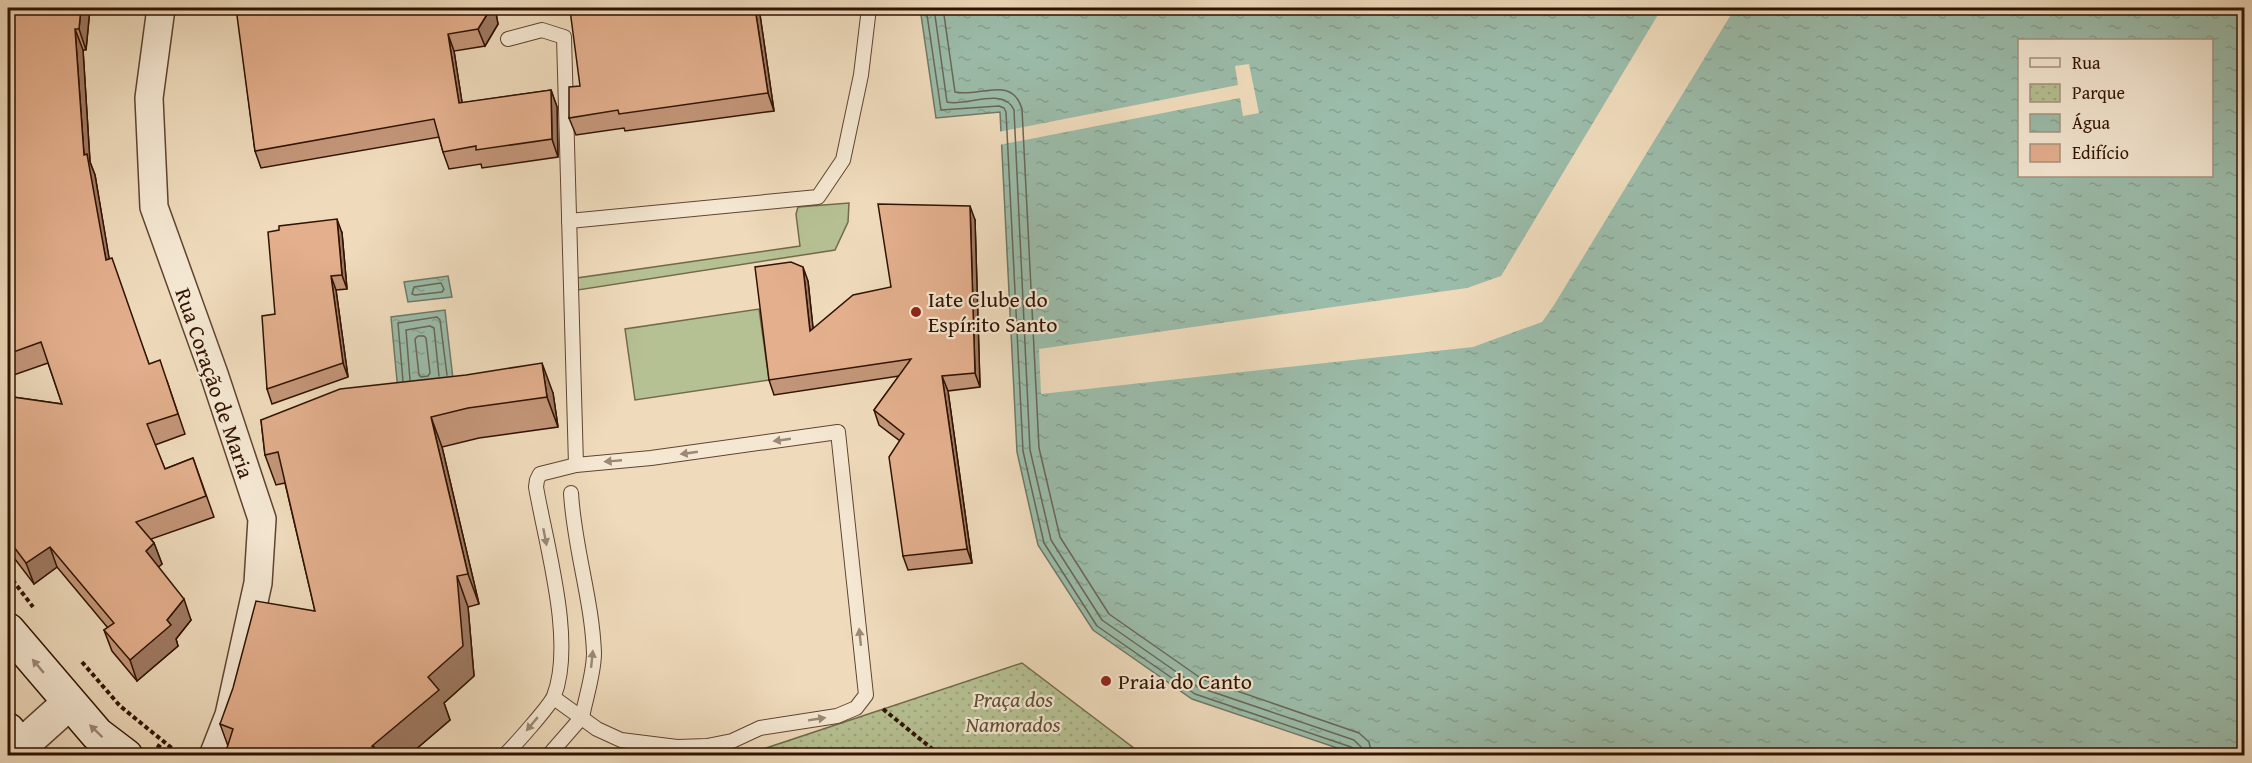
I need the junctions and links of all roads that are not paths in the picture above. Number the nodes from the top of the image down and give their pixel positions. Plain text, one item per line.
1 (161, 8) edge
2 (869, 8) edge
3 (507, 39) dead end
4 (569, 221) junction
5 (576, 465) junction
6 (571, 493) dead end
7 (8, 630) edge
8 (554, 698) junction
9 (69, 703) junction
10 (582, 717) junction
11 (17, 747) edge
12 (126, 756) edge
13 (213, 756) edge
14 (504, 756) edge
15 (548, 756) edge

1 - 13 street, Rua Coração de Maria
2 - 4 lane
3 - 4 lane
4 - 5 lane
5 -> 8 lane
10 -> 5 lane
10 -> 6 lane
9 -> 7 main road
8 - 10 lane
8 -> 14 lane
9 - 11 main road
12 -> 9 main road
10 - 15 lane

